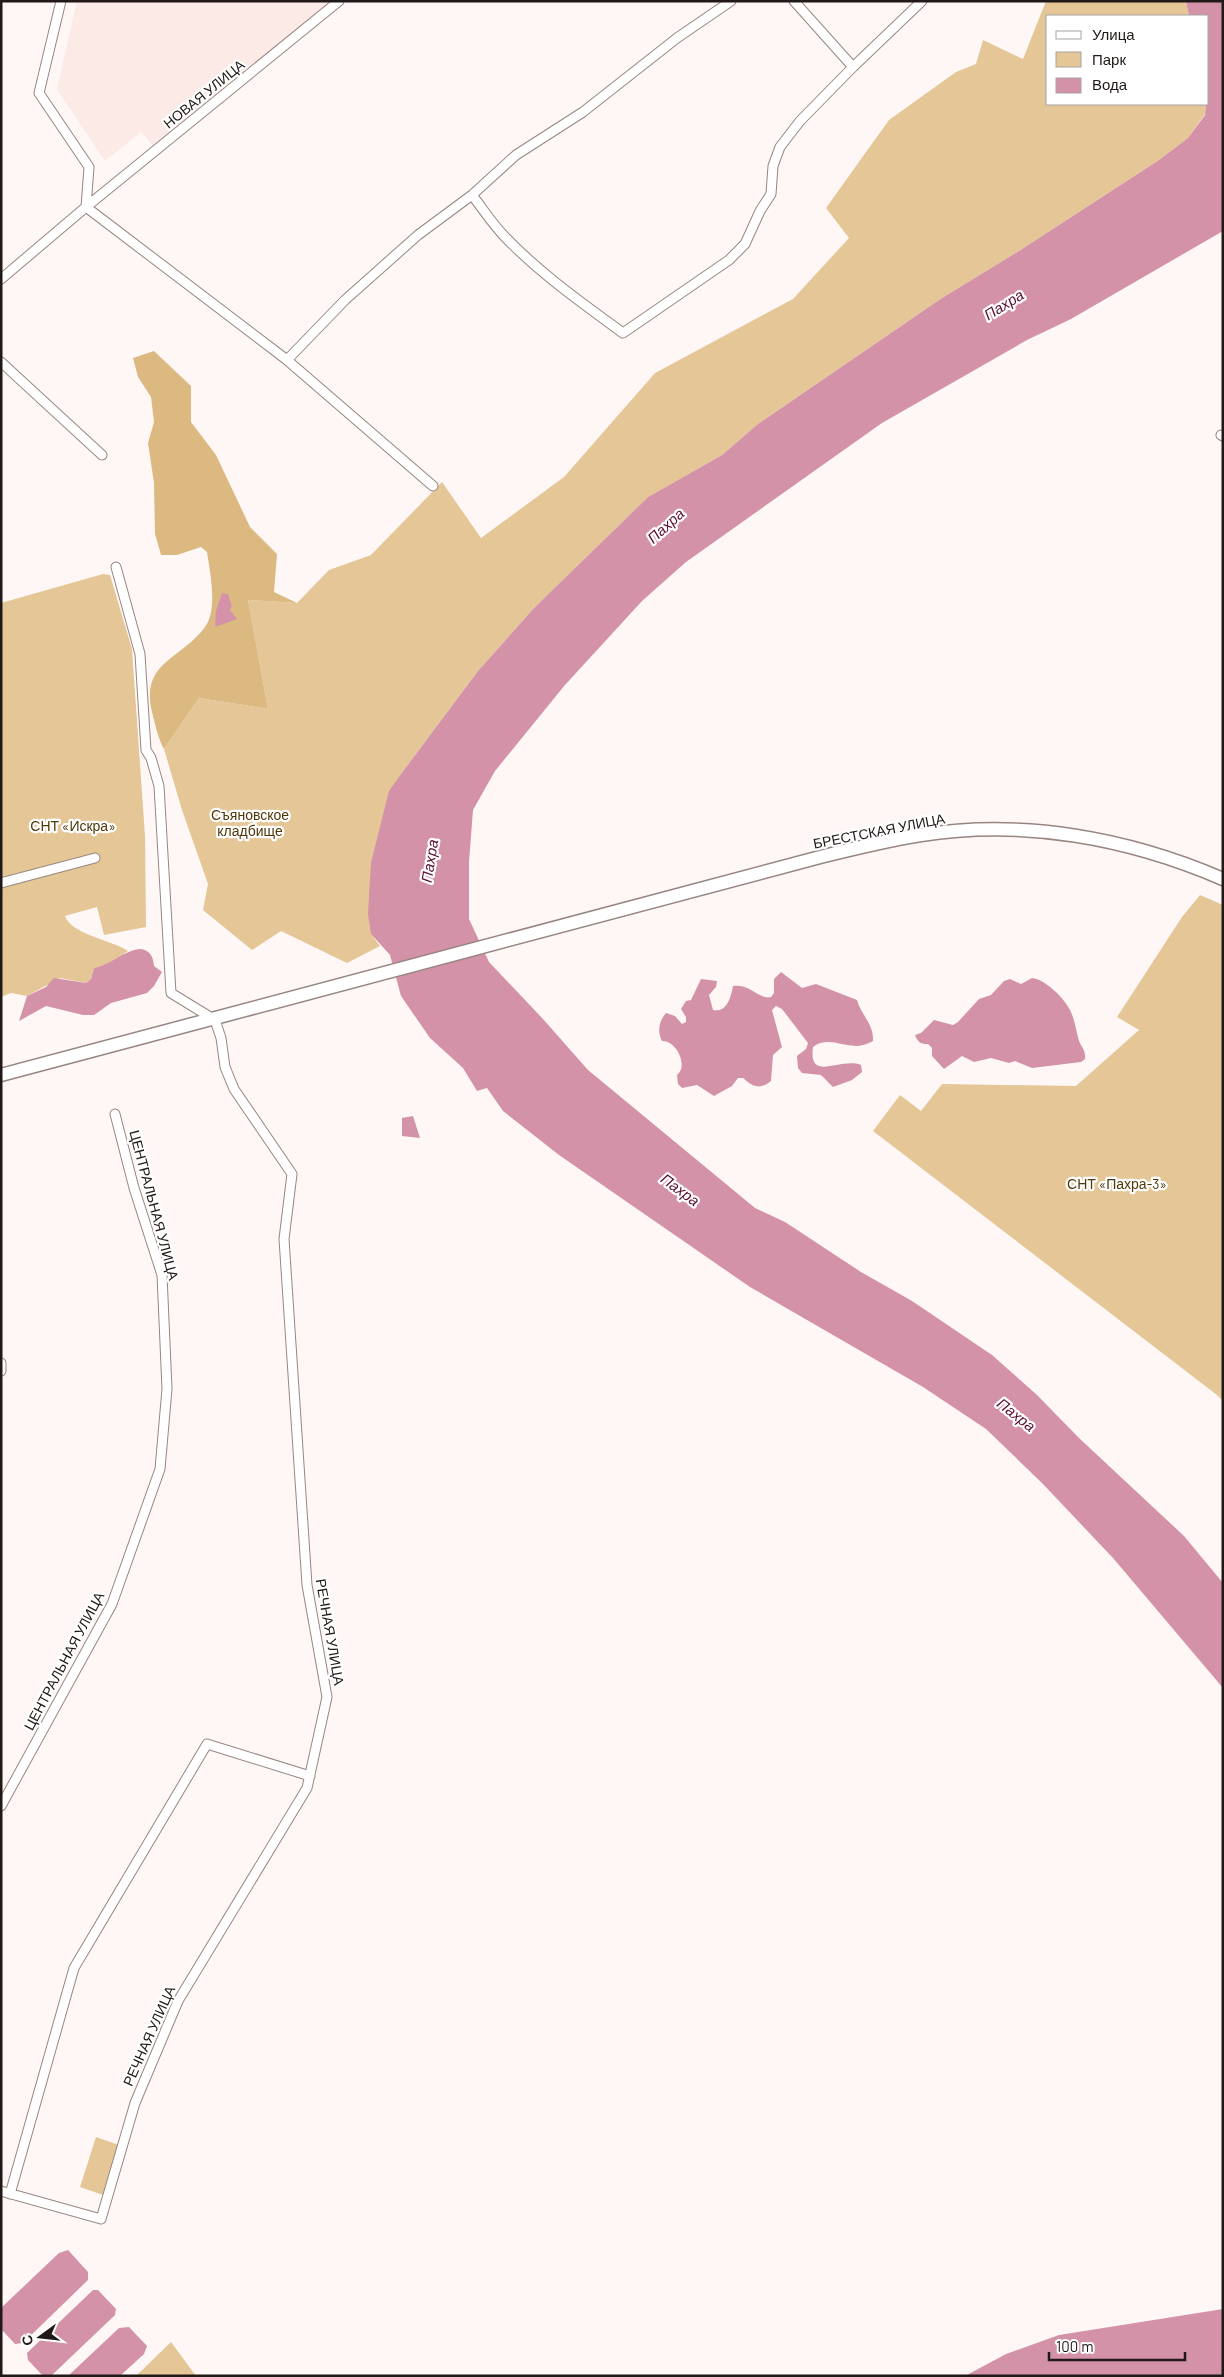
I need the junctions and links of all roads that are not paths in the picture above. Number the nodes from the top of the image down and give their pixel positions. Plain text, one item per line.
1 (61, 1) edge
2 (340, 1) edge
3 (731, 1) edge
4 (794, 1) edge
5 (922, 1) edge
6 (853, 67) junction
7 (472, 195) junction
8 (86, 208) junction
9 (1, 279) edge
10 (287, 360) junction
11 (1, 362) edge
12 (102, 455) dead end
13 (433, 486) dead end
14 (116, 567) dead end
15 (95, 858) dead end
16 (1223, 879) edge
17 (1, 883) edge
18 (215, 1020) junction
19 (1, 1075) edge
20 (115, 1114) dead end
21 (1, 1363) edge
22 (1, 1371) edge
23 (310, 1776) junction
24 (1, 1806) edge
25 (6, 2193) edge

1 - 8 street
2 - 8 street, НОВАЯ УЛИЦА
3 - 7 street
4 - 6 street
5 - 6 street
6 - 7 street
7 - 10 street
8 - 9 street, НОВАЯ УЛИЦА
8 - 10 street
10 - 13 street
11 - 12 street
14 - 18 street
15 - 17 street
16 - 18 main road, БРЕСТСКАЯ УЛИЦА
18 - 19 main road, БРЕСТСКАЯ УЛИЦА
18 - 23 street, РЕЧНАЯ УЛИЦА
20 - 24 street, ЦЕНТРАЛЬНАЯ УЛИЦА
21 - 22 street
23 - 25 street, РЕЧНАЯ УЛИЦА
23 - 25 street

